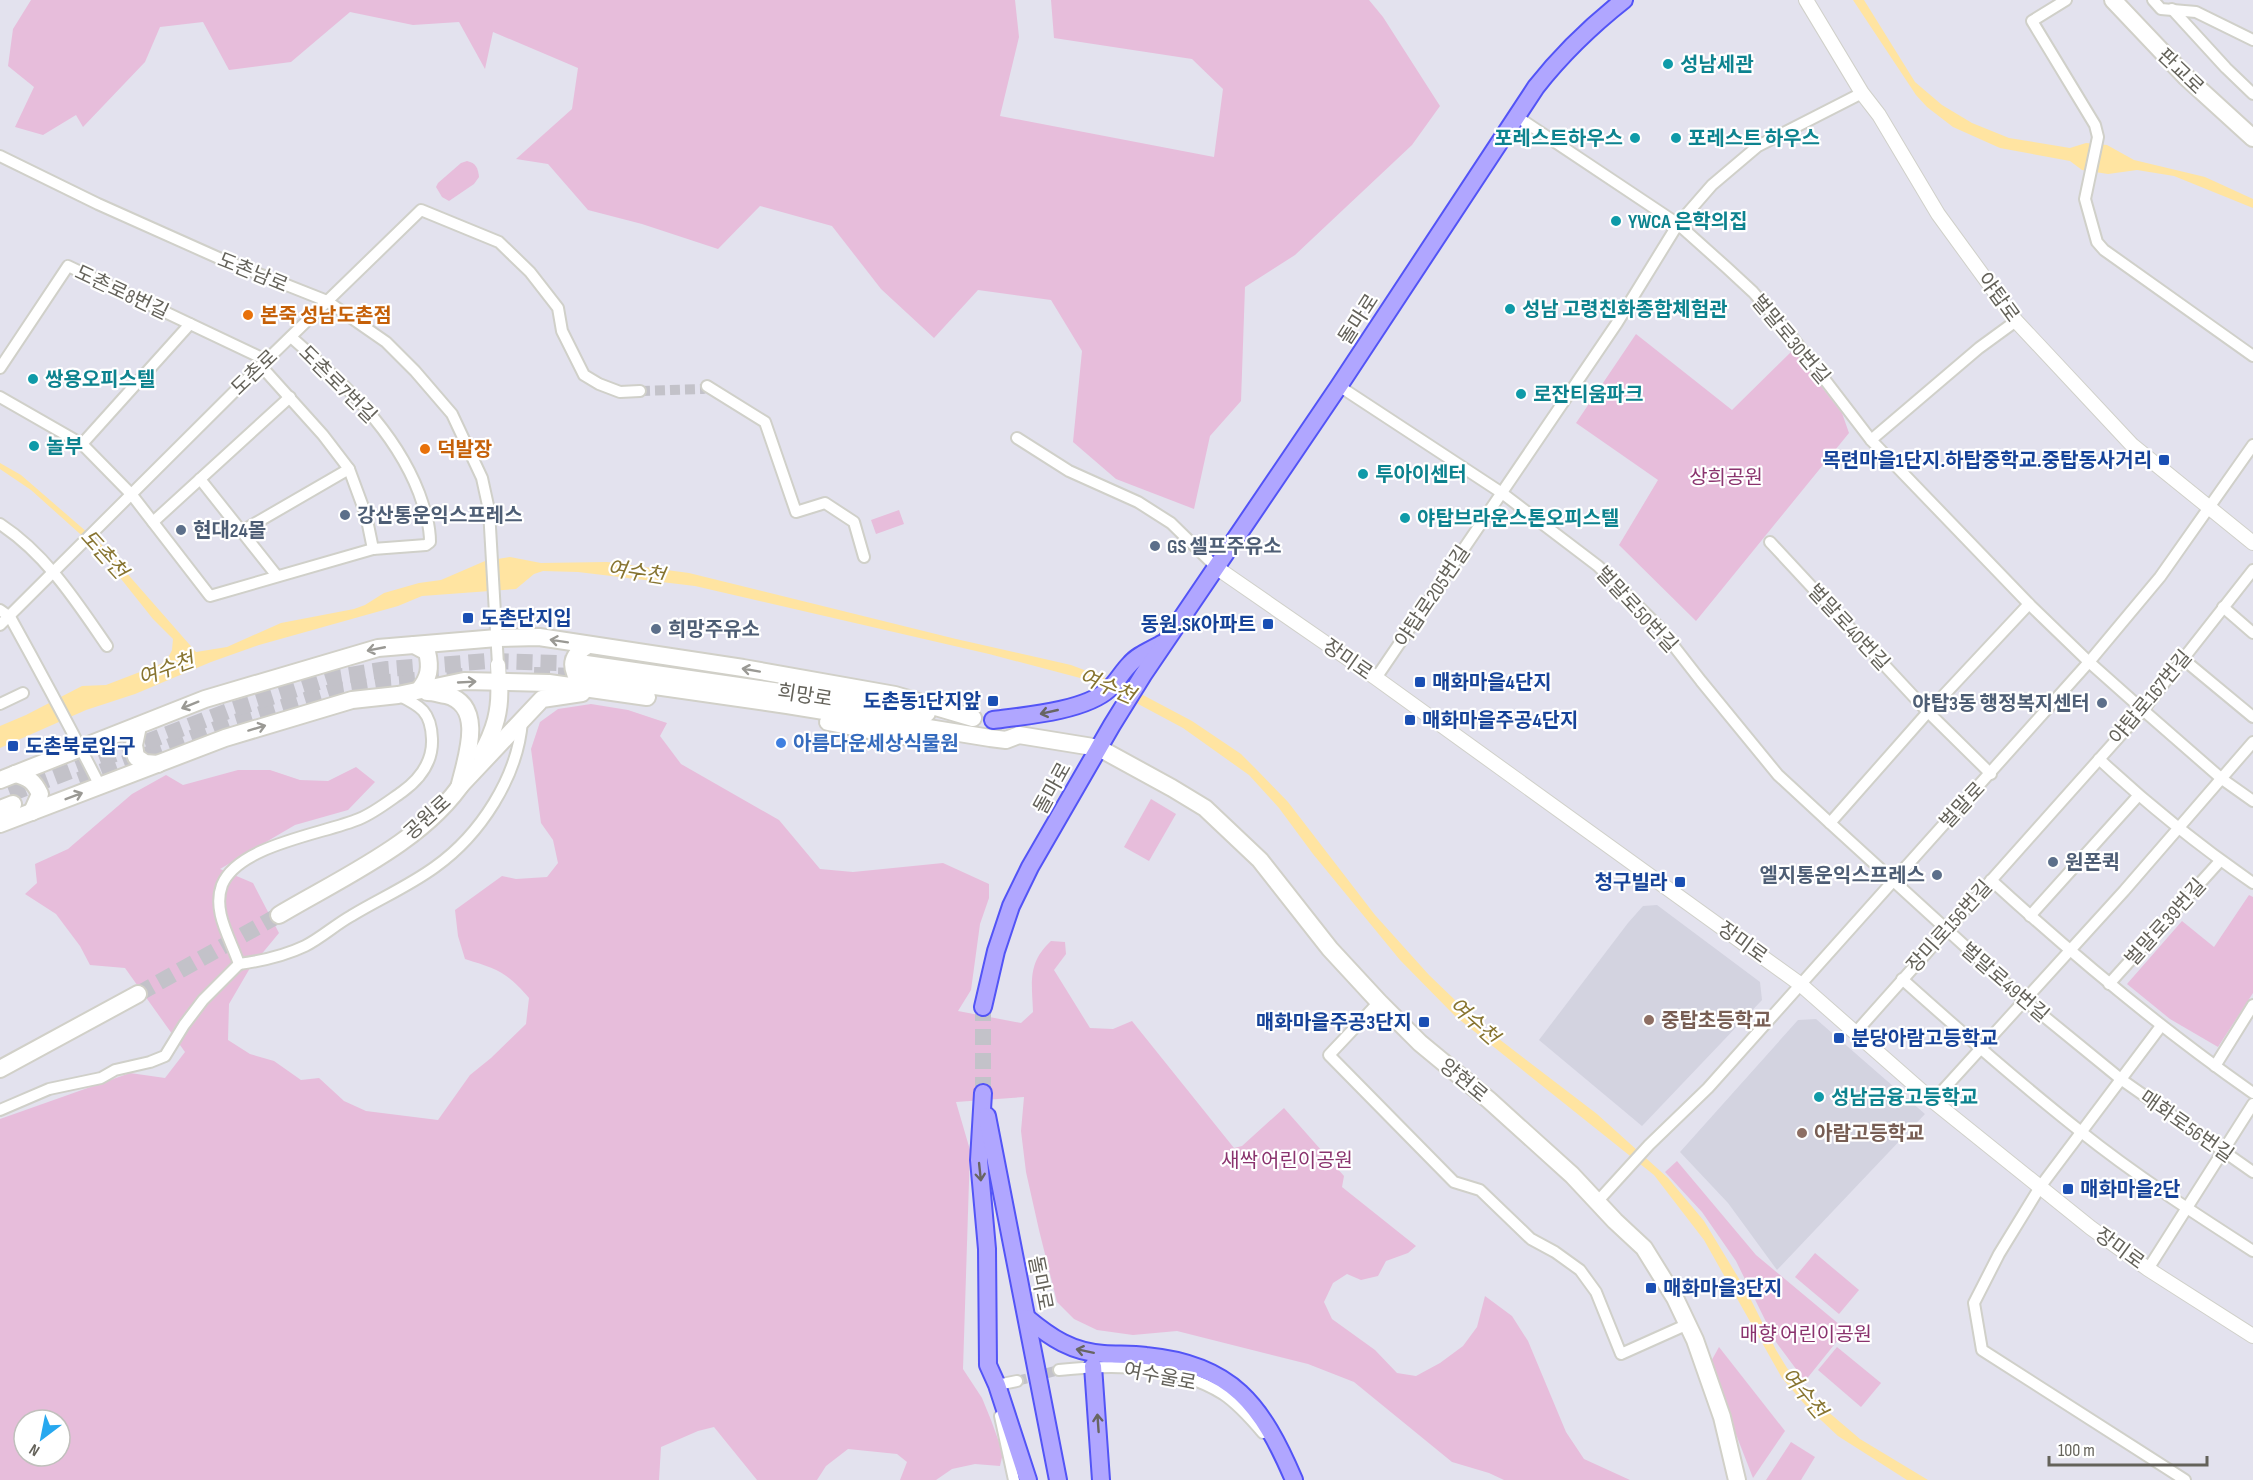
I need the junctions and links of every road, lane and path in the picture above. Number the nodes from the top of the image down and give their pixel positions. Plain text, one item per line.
1 (1624, 0) edge
2 (1806, 0) edge
3 (2066, 0) edge
4 (2113, 0) edge
5 (2153, 0) edge
6 (2201, 0) edge
7 (2172, 9) junction
8 (2196, 12) junction
9 (2253, 40) edge
10 (1862, 93) junction
11 (2253, 94) edge
12 (1516, 116) junction
13 (2253, 138) edge
14 (0, 156) edge
15 (1678, 224) junction
16 (327, 302) junction
17 (2016, 321) junction
18 (190, 324) junction
19 (291, 337) junction
20 (2253, 356) edge
21 (264, 363) junction
22 (0, 368) edge
23 (707, 387) tunnel mouth
24 (1339, 387) junction
25 (640, 391) tunnel mouth
26 (0, 397) edge
27 (290, 397) junction
28 (1017, 438) dead end
29 (1871, 440) junction
30 (82, 444) junction
31 (2253, 445) edge
32 (349, 469) junction
33 (200, 478) junction
34 (1502, 493) junction
35 (132, 495) junction
36 (2208, 506) junction
37 (153, 522) junction
38 (0, 524) edge
39 (242, 531) junction
40 (1770, 542) dead end
41 (2253, 543) edge
42 (373, 549) junction
43 (864, 557) dead end
44 (1217, 568) junction
45 (2253, 570) edge
46 (54, 573) junction
47 (277, 576) junction
48 (2029, 604) junction
49 (2223, 608) junction
50 (0, 610) edge
51 (9, 617) junction
52 (0, 625) edge
53 (2253, 633) edge
54 (497, 638) junction
55 (1166, 642) junction
56 (414, 645) junction
57 (588, 645) junction
58 (107, 646) dead end
59 (2183, 659) junction
60 (2089, 662) junction
61 (498, 665) joint
62 (585, 676) junction
63 (1376, 678) junction
64 (499, 682) junction
65 (419, 690) junction
66 (23, 693) dead end
67 (398, 695) junction
68 (648, 697) junction
69 (0, 704) edge
70 (2143, 710) junction
71 (1928, 712) junction
72 (2253, 717) edge
73 (972, 718) junction
74 (522, 719) junction
75 (993, 720) junction
76 (138, 726) junction
77 (1019, 735) junction
78 (990, 738) junction
79 (2253, 742) edge
80 (77, 743) junction
81 (1099, 748) junction
82 (2099, 759) junction
83 (158, 764) junction
84 (1990, 774) junction
85 (2222, 779) junction
86 (100, 786) junction
87 (459, 787) junction
88 (6, 793) edge
89 (2138, 796) junction
90 (2253, 801) edge
91 (32, 812) junction
92 (2045, 822) joint
93 (1830, 823) junction
94 (0, 824) edge
95 (2178, 829) junction
96 (2220, 861) junction
97 (1991, 879) junction
98 (1892, 880) junction
99 (2253, 883) edge
100 (279, 915) tunnel mouth
101 (2030, 916) junction
102 (1946, 930) junction
103 (2070, 951) junction
104 (238, 964) junction
105 (1902, 979) junction
106 (1800, 984) junction
107 (2109, 984) junction
108 (138, 994) tunnel mouth
109 (2024, 1000) junction
110 (1379, 1002) junction
111 (2253, 1005) edge
112 (983, 1007) tunnel mouth
113 (2161, 1026) junction
114 (1856, 1032) junction
115 (1980, 1049) junction
116 (2215, 1066) junction
117 (0, 1069) edge
118 (2122, 1080) junction
119 (2253, 1093) edge
120 (1933, 1101) junction
121 (2253, 1104) edge
122 (0, 1110) edge
123 (2081, 1132) junction
124 (2223, 1153) junction
125 (2253, 1172) edge
126 (2040, 1187) junction
127 (1597, 1202) junction
128 (2187, 1209) junction
129 (2253, 1251) edge
130 (2148, 1269) junction
131 (1027, 1318) junction
132 (1688, 1324) junction
133 (2253, 1336) edge
134 (1093, 1366) junction
135 (1059, 1370) tunnel mouth
136 (1017, 1381) tunnel mouth
137 (997, 1385) junction
138 (1014, 1480) edge
139 (1028, 1480) edge
140 (1058, 1480) edge
141 (1101, 1480) edge
142 (1285, 1480) edge
143 (1294, 1480) edge
144 (1737, 1480) edge
145 (2185, 1480) edge

1 - 12 main road, 돌마로
2 - 10 street, 야탑로
3 - 20 street
4 - 13 main road, 판교로
5 - 7 street
6 - 8 street
7 - 8 street
7 - 11 street
8 - 9 street
10 - 15 street, 야탑로205번길
10 - 17 street, 야탑로
12 - 15 street, 벌말로30번길
12 - 24 main road, 돌마로
14 - 16 street, 도촌남로
15 - 29 street, 벌말로30번길
15 - 34 street, 야탑로205번길
16 - 19 street, 도촌로
16 - 25 street, 도촌로
16 - 54 street, 도촌남로
17 - 29 street
17 - 36 street, 야탑로
18 - 21 street, 도촌로8번길
18 - 22 street, 도촌로8번길
18 - 30 street, 도촌로8번길
19 - 21 street, 도촌로
19 - 42 street, 도촌로7번길
21 - 27 street
21 - 35 street, 도촌로
23 - 43 street
24 - 34 street, 벌말로50번길
24 - 44 main road, 돌마로
26 - 30 street
27 - 32 street
27 - 33 street
28 - 44 street
29 - 48 street, 벌말로30번길
30 - 35 street
31 - 36 street, 벌말로
32 - 39 street
32 - 42 street
33 - 37 street
33 - 39 street
34 - 63 street, 야탑로205번길
34 - 93 street, 벌말로50번길
35 - 37 street, 도촌로7번길
35 - 46 street, 도촌로
36 - 41 street, 야탑로
36 - 60 street, 벌말로
37 - 47 street, 도촌로7번길
38 - 46 street
39 - 47 street
40 - 71 street, 벌말로40번길
42 - 47 street, 도촌로7번길
44 - 55 main road, 돌마로
44 - 63 street, 장미로
45 - 49 street, 야탑로167번길
46 - 51 street
46 - 58 street
48 - 60 street, 벌말로30번길
48 - 71 street
49 - 53 street
49 - 59 street, 야탑로167번길
50 - 51 street
51 - 52 street
51 - 80 street
54 - 56 main road
57 -> 54 main road
54 - 61 street
55 -> 75 main road
55 - 81 main road, 돌마로
56 - 65 main road
56 -> 76 main road
57 - 62 main road
73 -> 57 main road
59 - 70 street, 야탑로167번길
59 - 72 street
60 - 70 street, 벌말로30번길
60 - 84 street, 벌말로
61 - 64 street, 공원로
62 - 64 main road
62 - 68 main road
62 - 73 main road, 희망로
62 - 78 main road, 희망로
63 - 106 street, 장미로
65 -> 64 main road
64 - 87 main road, 공원로
65 - 67 main road
66 - 69 street
83 -> 67 main road
67 - 87 main road
67 - 104 street
68 - 74 main road
68 - 78 main road
70 - 82 street, 야탑로167번길
70 - 85 street, 벌말로30번길
71 - 84 street, 벌말로40번길
71 - 93 street
73 - 75 main road, 희망로
74 - 87 main road
74 - 104 street
75 - 77 main road, 희망로
76 - 80 main road
76 - 83 main road
77 - 78 main road, 희망로
77 - 81 main road, 희망로
79 - 85 street
80 - 86 street
80 - 88 main road
81 - 110 main road, 양현로
81 - 112 main road, 돌마로
82 - 89 street
82 - 92 street, 야탑로167번길
83 - 86 main road
84 - 98 street, 벌말로
85 - 90 street, 벌말로30번길
85 - 95 street
91 -> 86 main road
87 - 100 main road, 공원로
88 - 91 main road
89 - 95 street
89 - 101 street
91 - 94 main road
92 - 97 street, 장미로156번길
93 - 98 street, 벌말로50번길
95 - 96 street
95 - 103 street
96 - 99 street
96 - 107 street, 벌말로39번길
97 - 101 street
97 - 102 street, 장미로156번길
98 - 102 street, 벌말로49번길
98 - 106 street, 벌말로
101 - 103 street
102 - 105 street, 장미로156번길
102 - 109 street, 벌말로49번길
103 - 107 street
103 - 109 street
104 - 122 street
105 - 114 street, 장미로156번길
105 - 115 street
106 - 114 street, 장미로
106 - 127 street, 벌말로
107 - 113 street
108 - 117 main road
109 - 115 street
109 - 118 street, 벌말로49번길
110 - 127 main road, 양현로
110 - 132 street
111 - 116 street
113 - 116 street
113 - 118 street
114 - 120 street, 장미로
115 - 120 street
115 - 123 street
116 - 119 street
118 - 123 street
118 - 124 street, 매화로56번길
120 - 126 street, 장미로
121 - 124 street
123 - 126 street
123 - 128 street
124 - 125 street, 매화로56번길
124 - 128 street
126 - 130 street, 장미로
126 - 145 street
127 - 132 main road, 양현로
128 - 129 street
128 - 130 street
130 - 133 street, 장미로
131 -> 137 main road, 돌마로
131 - 140 main road, 돌마로
143 -> 131 main road
132 - 144 main road, 양현로
134 - 135 street, 여수울로
141 -> 134 main road
134 - 142 street, 여수울로
136 - 137 street
137 - 138 street
137 - 139 main road

